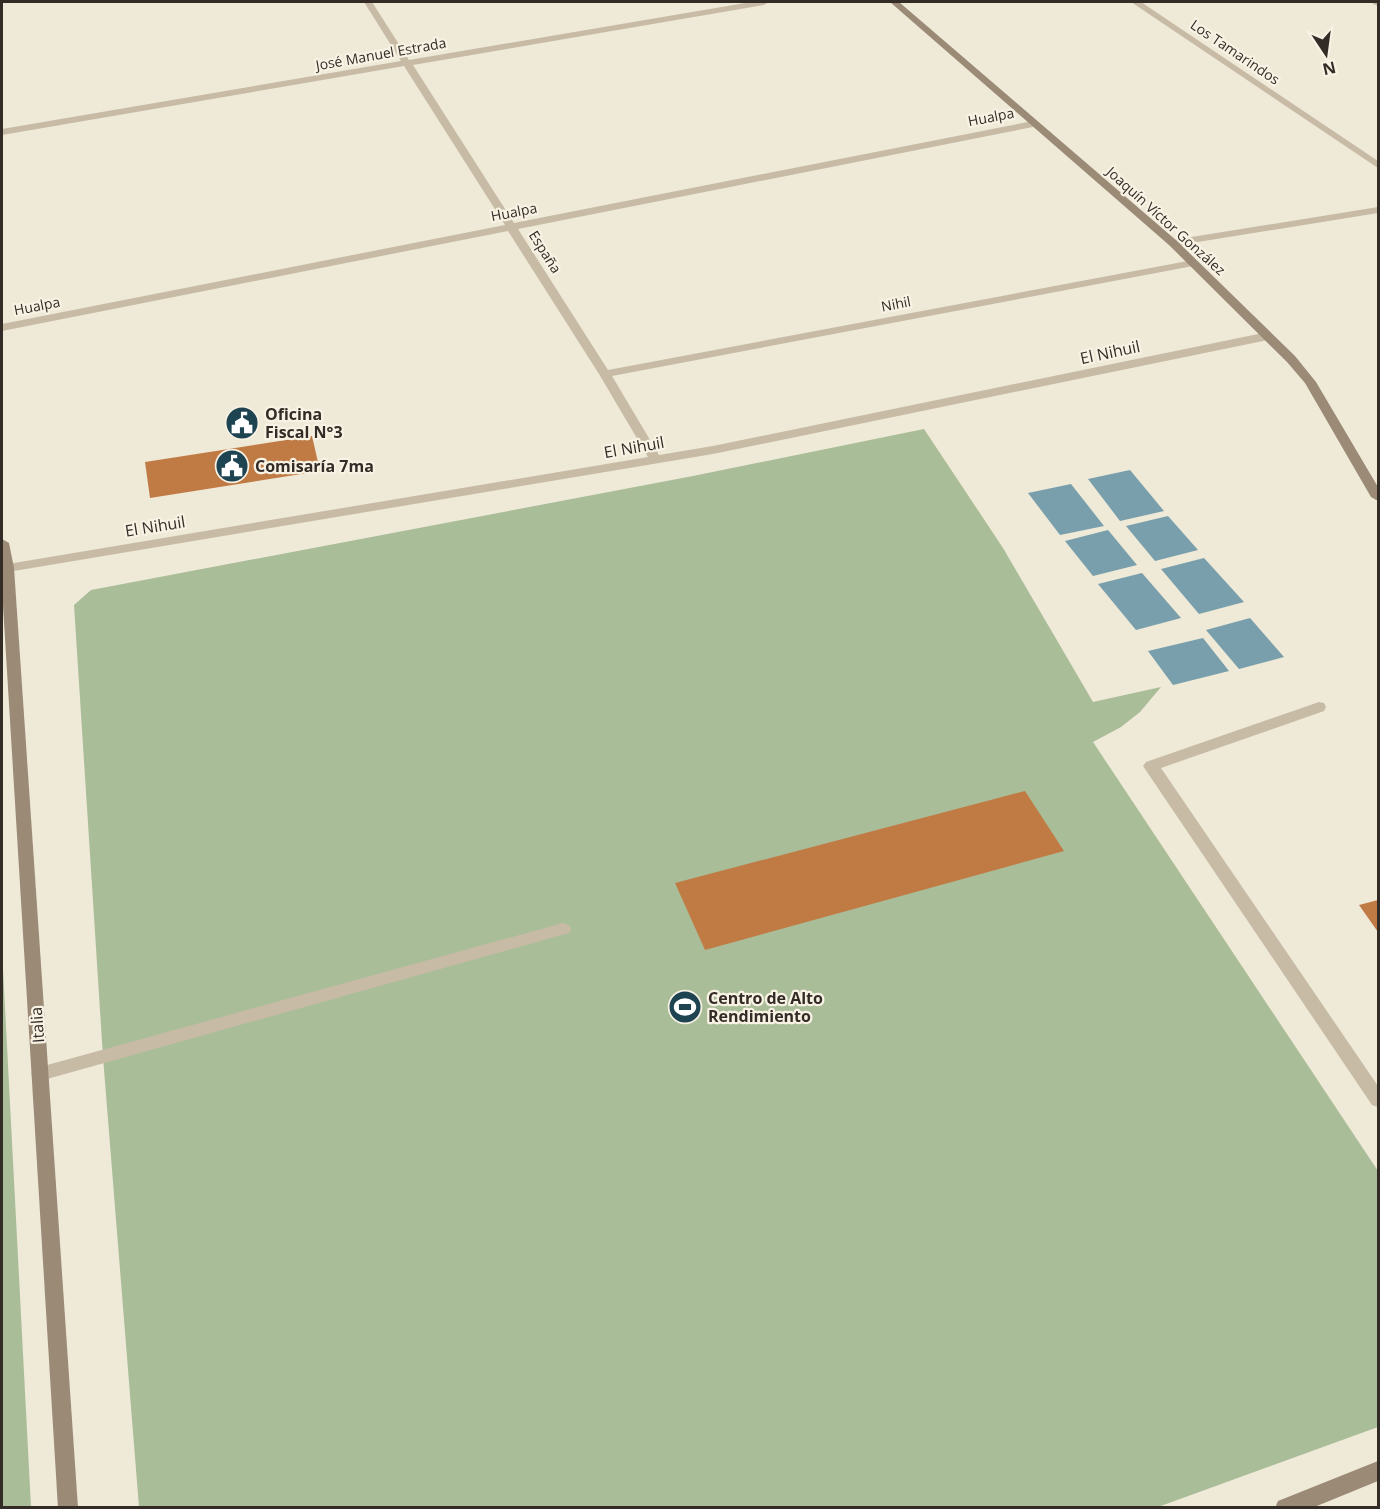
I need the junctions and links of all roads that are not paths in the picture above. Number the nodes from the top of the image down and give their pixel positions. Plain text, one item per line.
1 (368, 2) edge
2 (764, 2) edge
3 (894, 2) edge
4 (1136, 2) edge
5 (407, 63) junction
6 (1033, 124) junction
7 (2, 132) edge
8 (1378, 165) edge
9 (1378, 210) edge
10 (512, 228) junction
11 (1173, 243) junction
12 (1193, 263) junction
13 (2, 328) edge
14 (1268, 336) junction
15 (605, 374) junction
16 (656, 460) junction
17 (1378, 496) edge
18 (2, 543) edge
19 (4, 568) edge
20 (1319, 706) dead end
21 (563, 929) dead end
22 (40, 1074) junction
23 (1378, 1100) edge
24 (1378, 1471) edge
25 (68, 1508) edge
26 (1285, 1508) edge

1 - 5 street, España
2 - 5 street, José Manuel Estrada
3 - 6 main road, Joaquín Víctor González
4 - 8 street, Los Tamarindos
5 - 7 street, José Manuel Estrada
5 - 10 street, España
6 - 10 street, Hualpa
6 - 11 main road, Joaquín Víctor González
9 - 11 street
10 - 13 street, Hualpa
10 - 15 street, España
11 - 12 main road, Joaquín Víctor González
12 - 14 main road, Joaquín Víctor González
12 - 15 street, Nihil
14 - 16 street, El Nihuil
14 - 17 main road, Joaquín Víctor González
15 - 16 street, España
16 - 19 street, El Nihuil
18 - 19 main road, Italia
19 - 22 main road, Italia
20 - 23 street
21 - 22 street
22 - 25 main road, Italia
24 - 26 main road

